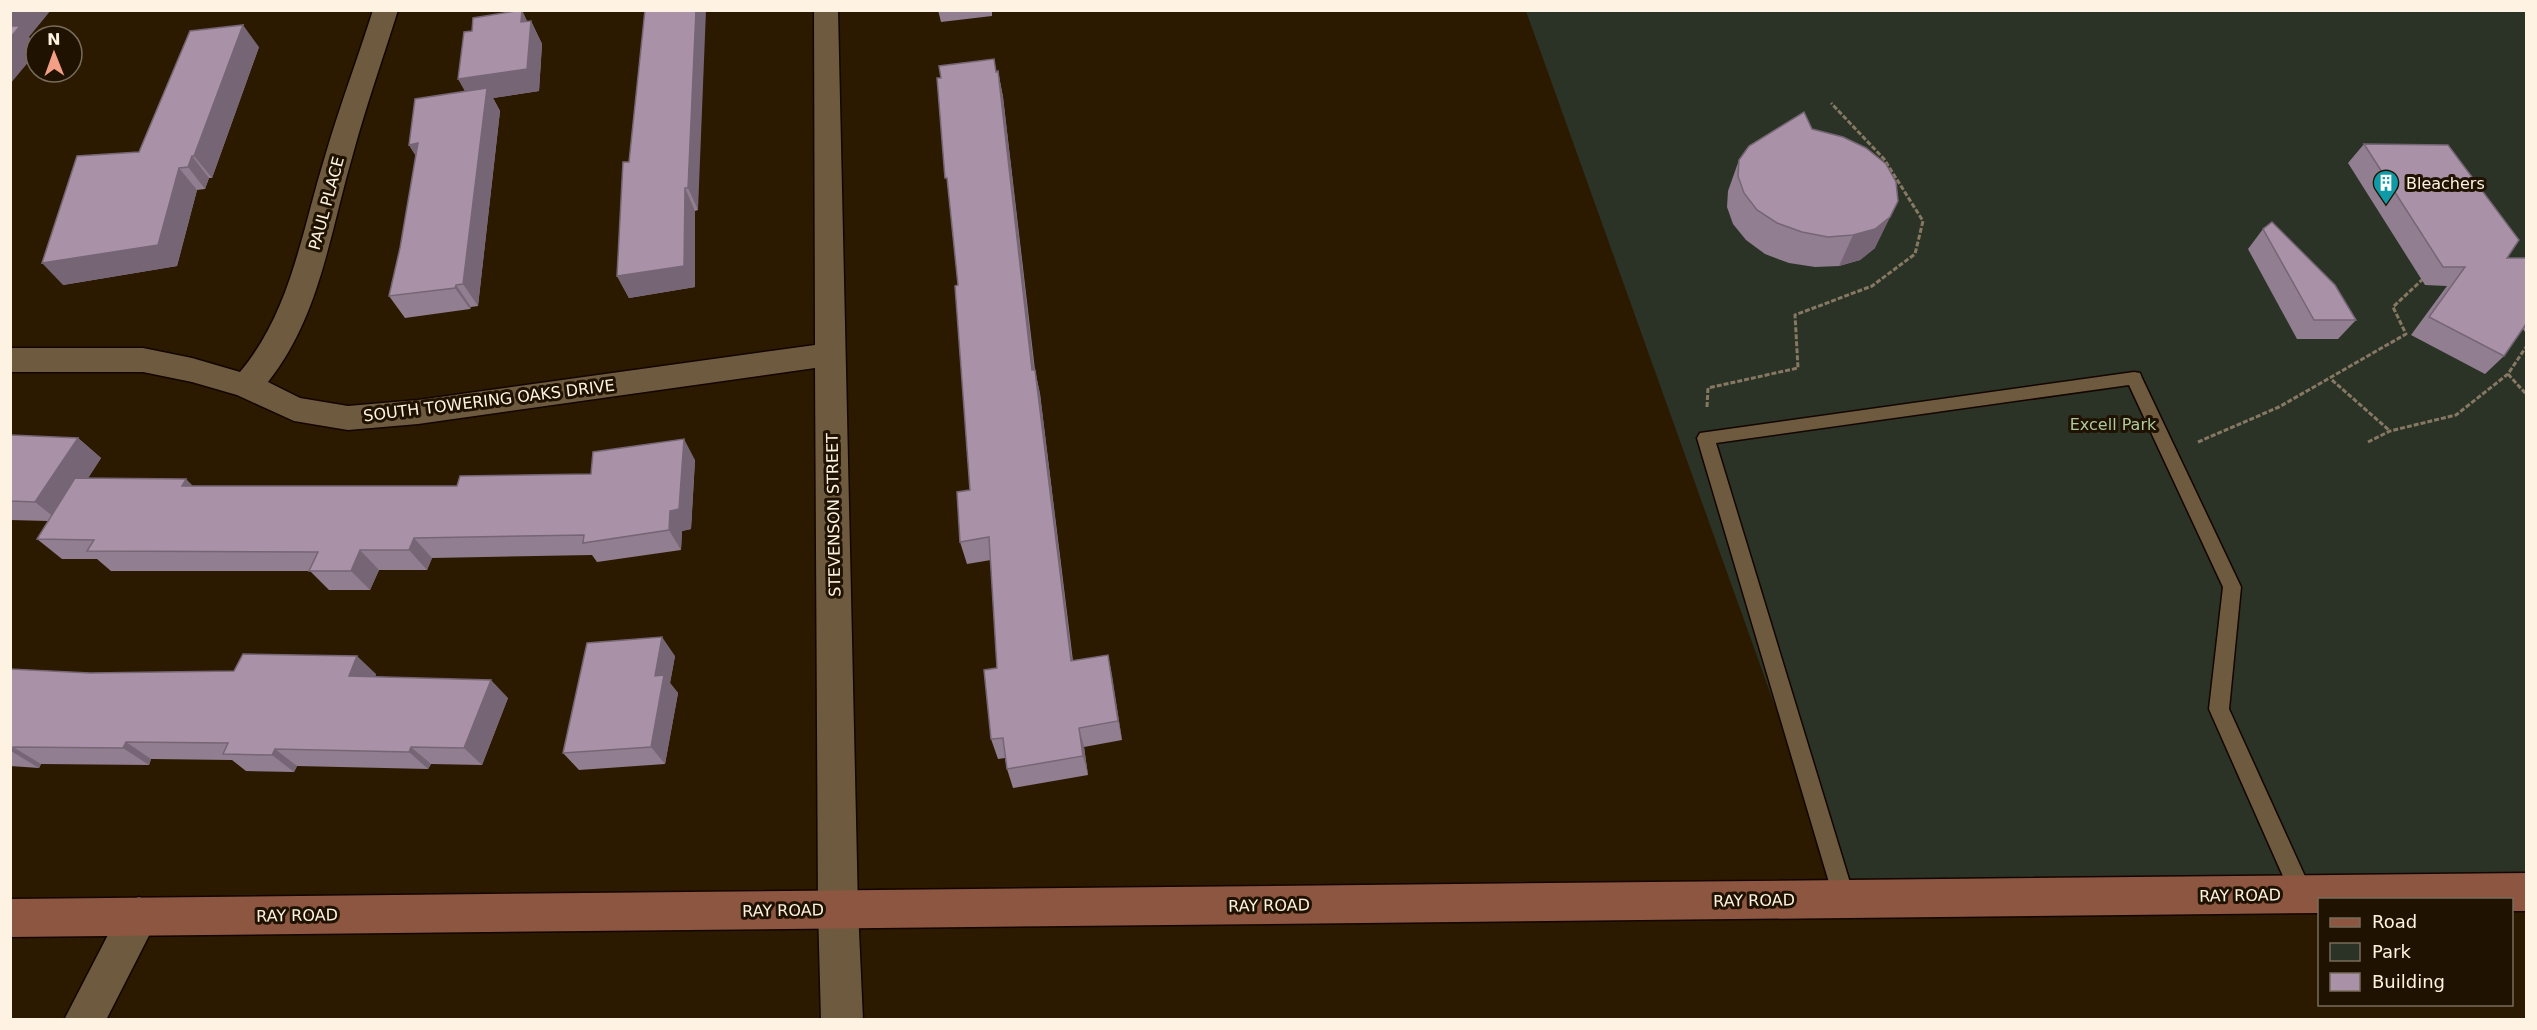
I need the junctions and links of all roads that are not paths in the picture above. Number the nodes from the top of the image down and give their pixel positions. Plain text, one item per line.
1 (386, 10) edge
2 (826, 10) edge
3 (831, 354) junction
4 (10, 360) edge
5 (247, 386) junction
6 (2526, 892) edge
7 (2302, 894) junction
8 (1844, 899) junction
9 (838, 909) junction
10 (139, 916) junction
11 (10, 918) edge
12 (84, 1020) edge
13 (842, 1020) edge

1 - 5 street, PAUL PLACE
2 - 3 street, STEVENSON STREET
3 - 5 street, SOUTH TOWERING OAKS DRIVE
3 - 9 street, STEVENSON STREET
4 - 5 street, SOUTH TOWERING OAKS DRIVE
6 - 7 street, RAY ROAD
7 - 8 street, RAY ROAD
7 - 8 lane
8 - 9 street, RAY ROAD
9 - 10 street, RAY ROAD
9 - 13 street, STEVENSON STREET
10 - 11 street, RAY ROAD
10 - 12 street

